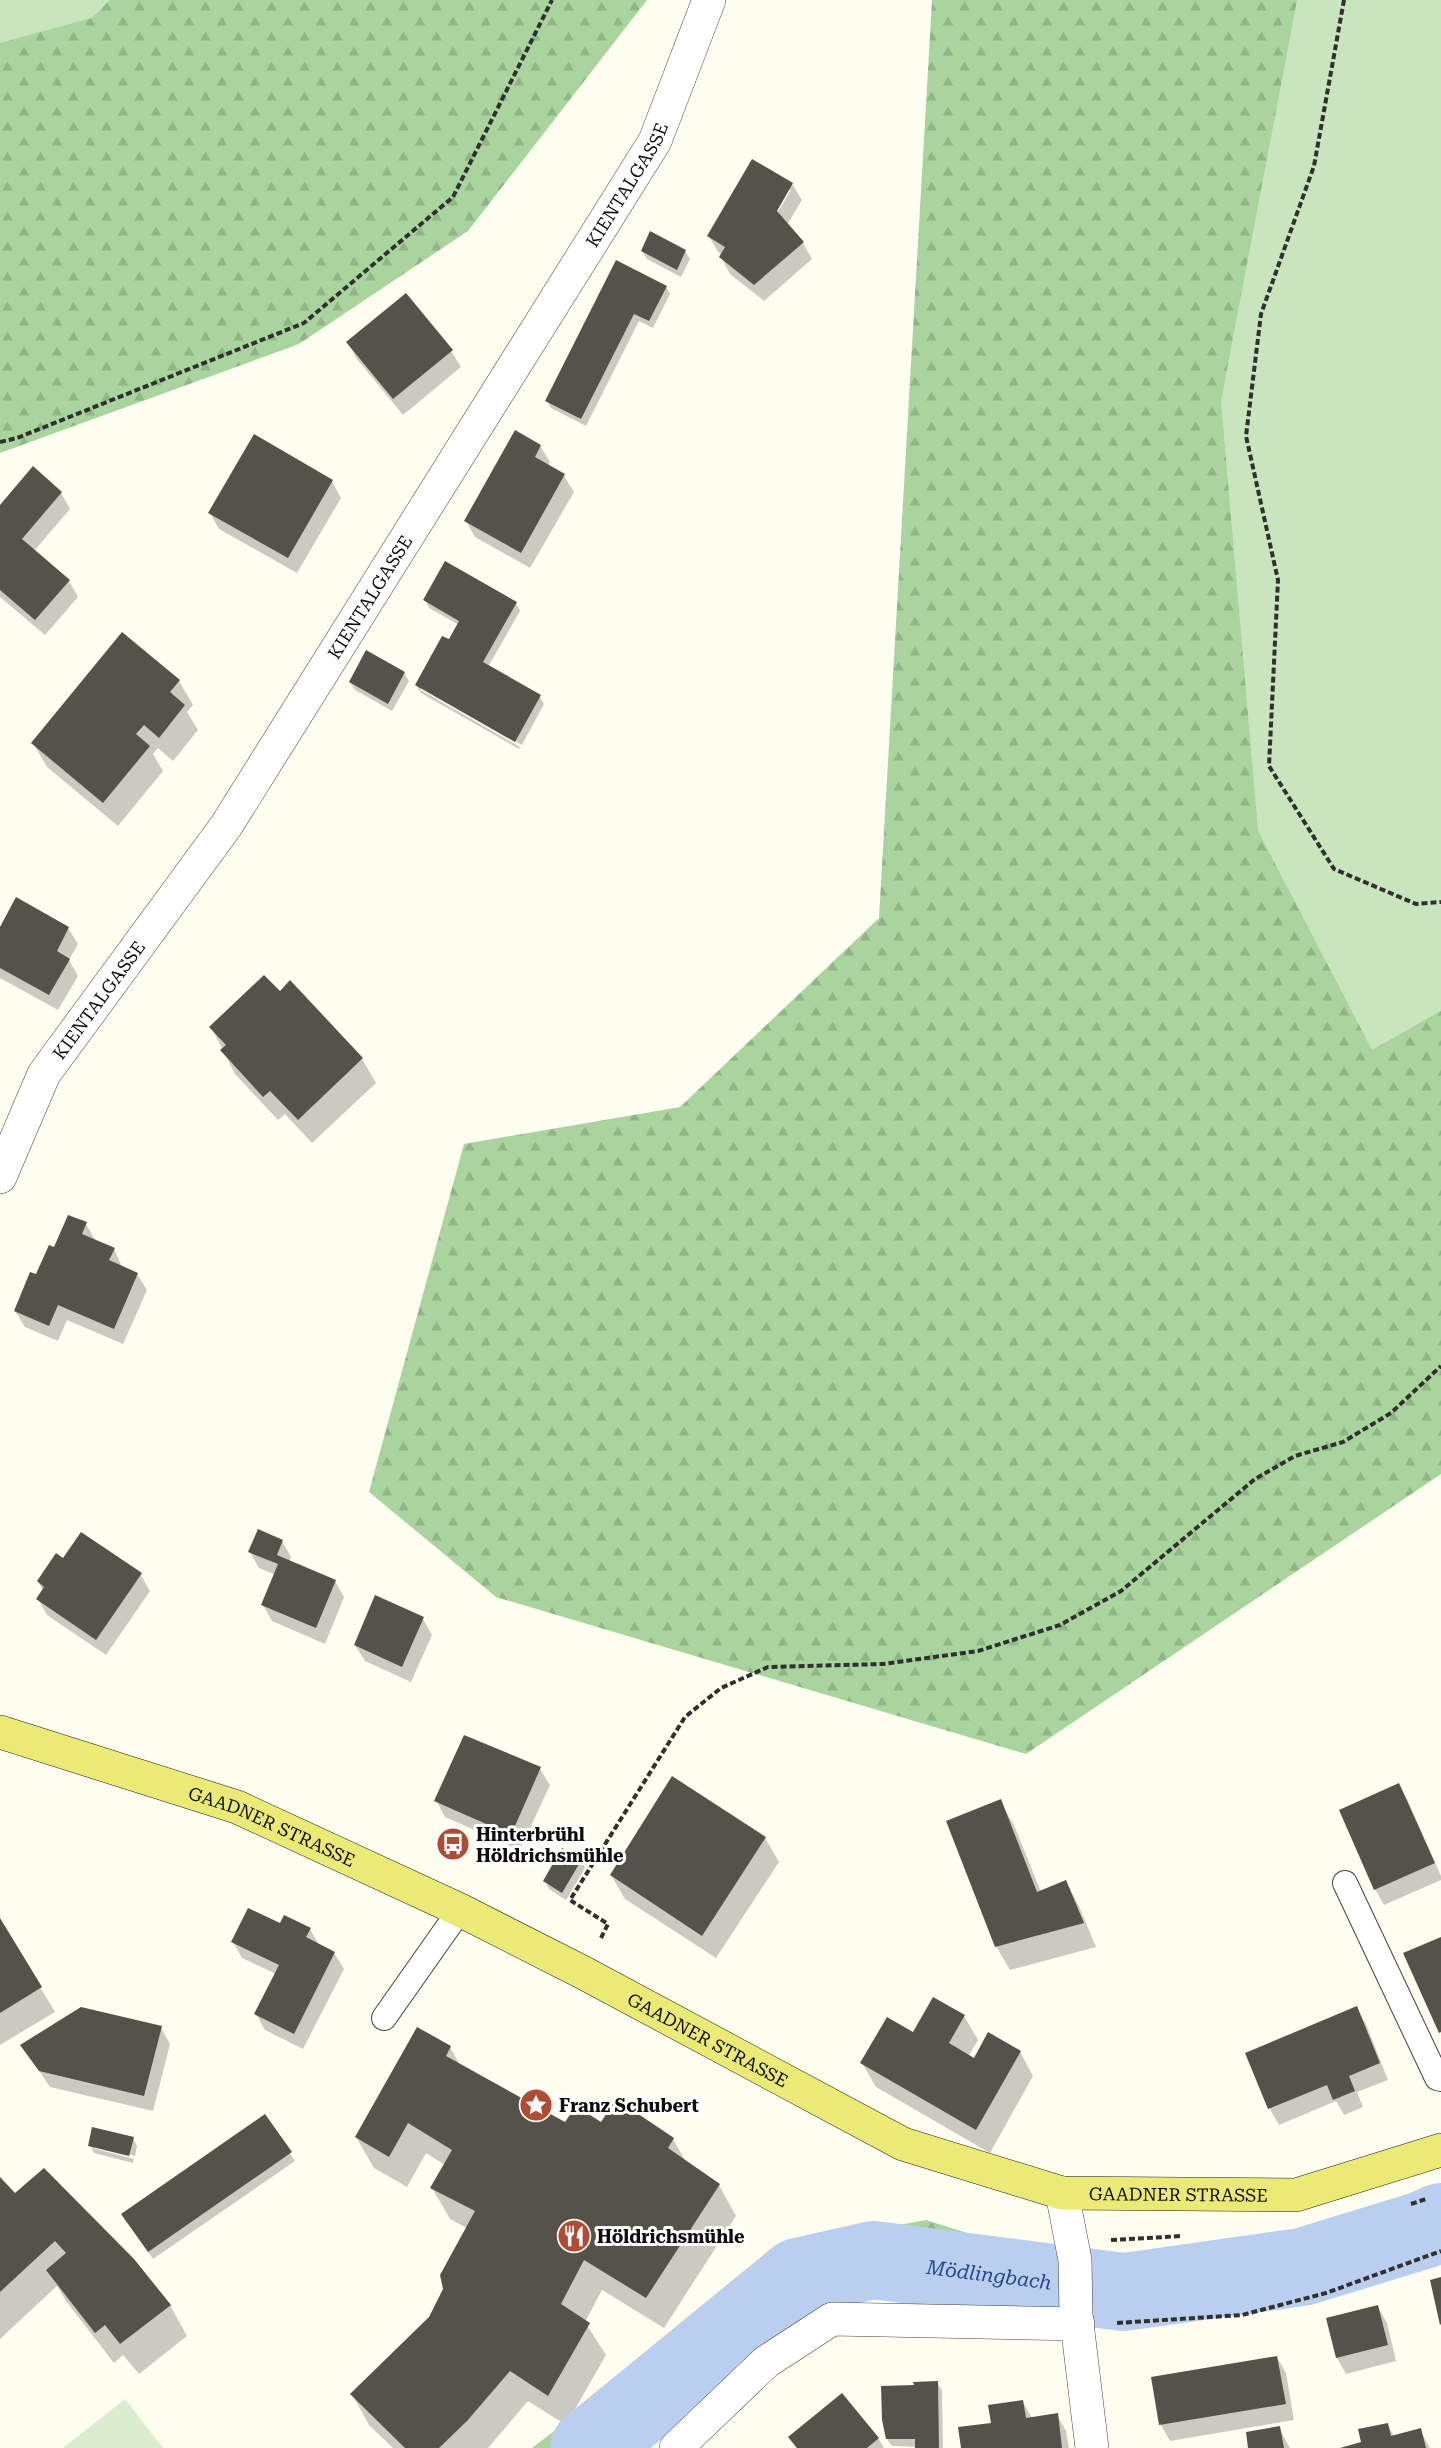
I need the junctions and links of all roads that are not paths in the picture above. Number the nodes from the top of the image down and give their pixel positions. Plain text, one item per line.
1 (709, 0) edge
2 (0, 1177) edge
3 (0, 1732) edge
4 (1345, 1883) dead end
5 (460, 1910) junction
6 (384, 2018) dead end
7 (1441, 2079) edge
8 (1441, 2150) edge
9 (1062, 2193) junction
10 (1077, 2319) junction
11 (676, 2448) edge
12 (1092, 2448) edge

1 - 2 street, KIENTALGASSE
3 - 5 main road, GAADNER STRASSE
4 - 7 lane
5 - 6 lane
5 - 9 main road, GAADNER STRASSE
8 - 9 main road, GAADNER STRASSE
9 - 10 street
10 - 11 street
10 - 12 street

